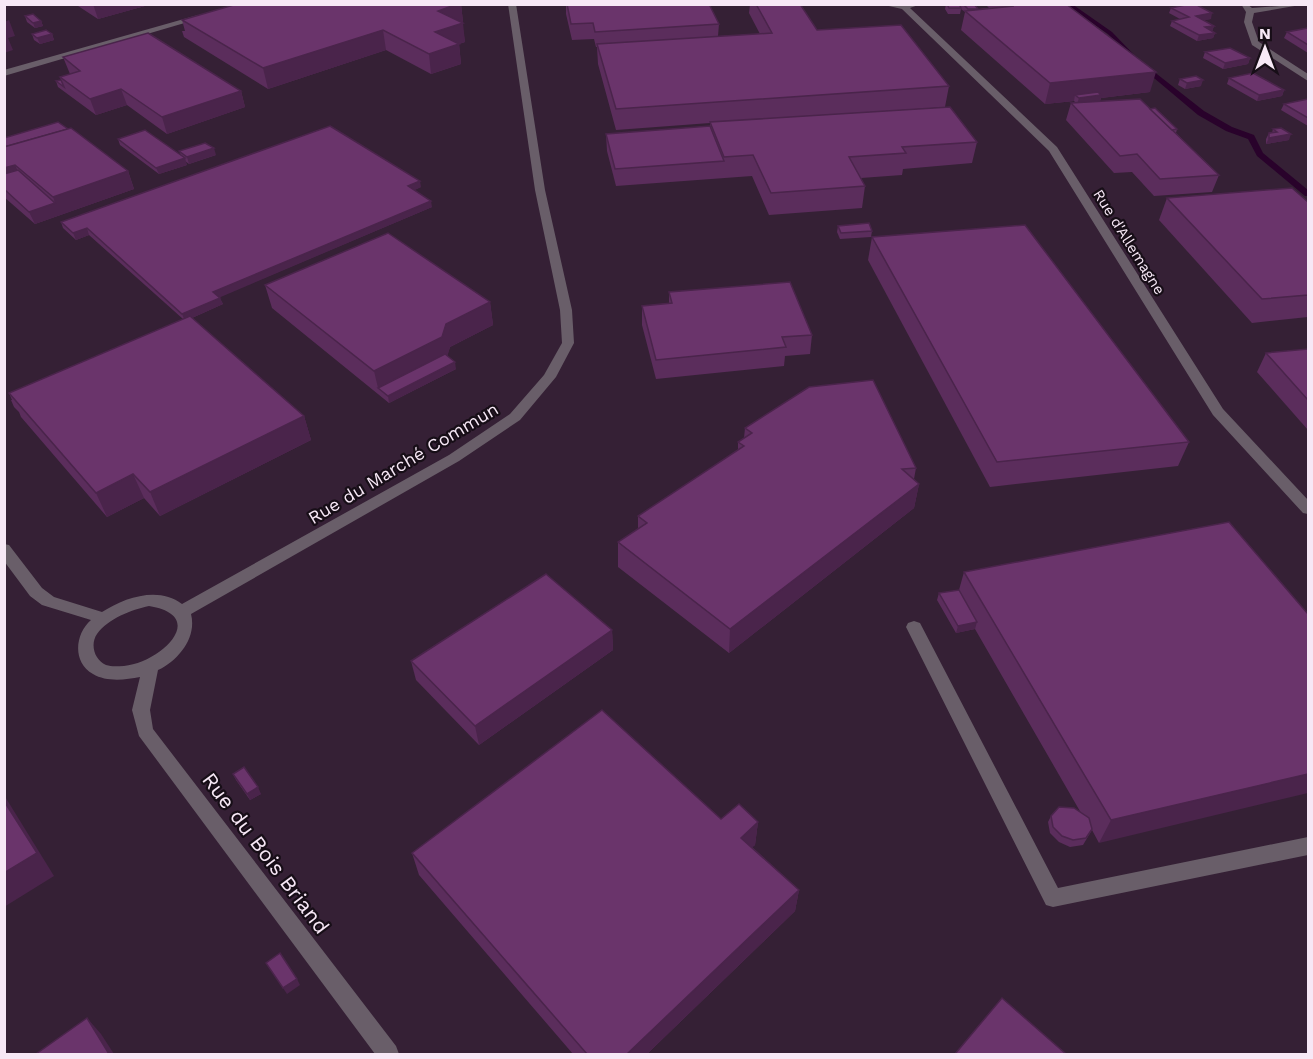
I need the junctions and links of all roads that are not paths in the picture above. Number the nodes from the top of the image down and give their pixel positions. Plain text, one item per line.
1 (512, 4) edge
2 (884, 4) edge
3 (917, 4) edge
4 (1242, 4) edge
5 (1302, 4) edge
6 (904, 7) junction
7 (1250, 10) junction
8 (210, 14) edge
9 (1304, 71) edge
10 (4, 73) edge
11 (1308, 78) edge
12 (1308, 508) edge
13 (4, 549) edge
14 (181, 612) junction
15 (103, 618) junction
16 (914, 627) dead end
17 (150, 668) junction
18 (1308, 846) edge
19 (388, 1054) edge

1 - 14 street, Rue du Marché Commun
2 - 6 street
3 - 6 street
4 - 7 street
5 - 7 street
6 - 12 street, Rue d'Allemagne
7 - 9 street
8 - 10 street
9 - 11 street
13 - 15 street
14 - 15 street
14 - 17 street
15 - 17 street
16 - 18 street
17 - 19 street, Rue du Bois Briand

